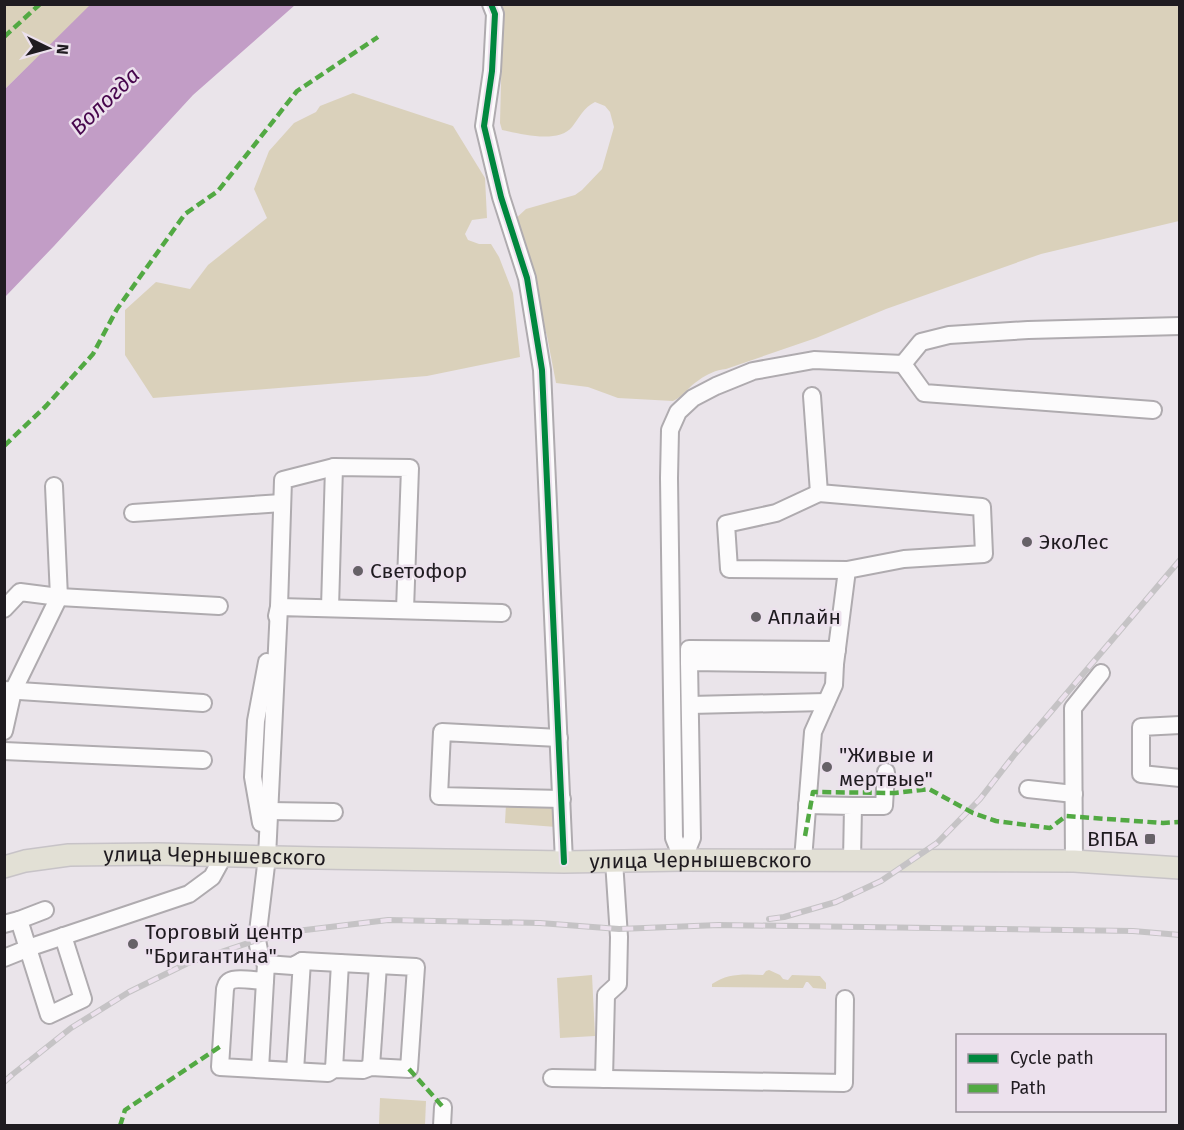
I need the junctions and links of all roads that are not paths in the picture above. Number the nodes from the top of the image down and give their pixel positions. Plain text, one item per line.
1 (491, 4) edge
2 (1179, 326) edge
3 (903, 364) junction
4 (812, 396) dead end
5 (1153, 410) dead end
6 (334, 467) junction
7 (54, 486) dead end
8 (819, 493) junction
9 (282, 503) junction
10 (133, 513) dead end
11 (847, 570) junction
12 (59, 597) junction
13 (219, 606) dead end
14 (279, 607) junction
15 (330, 608) junction
16 (4, 609) edge
17 (405, 610) junction
18 (502, 613) dead end
19 (836, 657) junction
20 (1101, 673) dead end
21 (9, 690) edge
22 (826, 702) junction
23 (203, 703) dead end
24 (690, 705) junction
25 (1179, 725) edge
26 (4, 731) edge
27 (560, 738) junction
28 (4, 751) edge
29 (203, 760) dead end
30 (886, 772) dead end
31 (1179, 778) edge
32 (1028, 789) dead end
33 (1074, 794) junction
34 (562, 799) junction
35 (807, 806) junction
36 (853, 806) junction
37 (269, 811) junction
38 (334, 812) dead end
39 (224, 855) junction
40 (267, 857) junction
41 (683, 860) junction
42 (803, 860) junction
43 (614, 861) junction
44 (852, 861) junction
45 (1074, 861) junction
46 (564, 862) junction
47 (4, 867) edge
48 (1179, 868) edge
49 (45, 910) dead end
50 (12, 922) edge
51 (63, 936) junction
52 (28, 948) junction
53 (4, 958) edge
54 (302, 962) junction
55 (340, 963) junction
56 (378, 965) junction
57 (265, 973) junction
58 (845, 999) dead end
59 (371, 1067) junction
60 (260, 1069) junction
61 (334, 1069) junction
62 (295, 1071) junction
63 (552, 1078) dead end
64 (604, 1079) junction
65 (443, 1107) dead end
66 (442, 1125) edge

1 - 27 street
2 - 3 street
3 - 5 street
3 - 41 street
4 - 8 street
6 - 9 street
6 - 15 street
6 - 17 street
7 - 12 street
8 - 11 street
8 - 11 street
9 - 10 street
9 - 14 street
11 - 19 street
12 - 13 street
12 - 16 street
12 - 21 street
14 - 15 street
14 - 37 street
14 - 40 street
15 - 17 street
17 - 18 street
19 - 22 street
19 - 24 street
20 - 33 street
21 - 23 street
21 - 26 street
22 - 24 street
22 - 35 street
24 - 41 street
25 - 31 street
27 - 34 street
27 - 34 street
28 - 29 street
30 - 36 street
32 - 33 street
33 - 45 street
34 - 46 street
35 - 36 street
35 - 42 street
36 - 44 street
37 - 38 street
37 - 40 street
39 - 40 main road, улица Чернышевского
39 - 47 main road, улица Чернышевского
39 - 51 street
40 - 46 main road, улица Чернышевского
40 - 57 street
41 - 42 main road, улица Чернышевского
41 - 43 main road, улица Чернышевского
42 - 44 main road, улица Чернышевского
43 - 46 main road, улица Чернышевского
43 - 64 street
44 - 45 main road, улица Чернышевского
45 - 48 main road, улица Чернышевского
49 - 50 street
50 - 52 street
51 - 52 street
51 - 52 street
52 - 53 street
54 - 55 street
54 - 57 street
54 - 62 street
55 - 56 street
55 - 61 street
56 - 59 street
56 - 59 street
57 - 60 street
57 - 60 street
58 - 64 street
59 - 61 street
60 - 62 street
61 - 62 street
63 - 64 street
65 - 66 street

